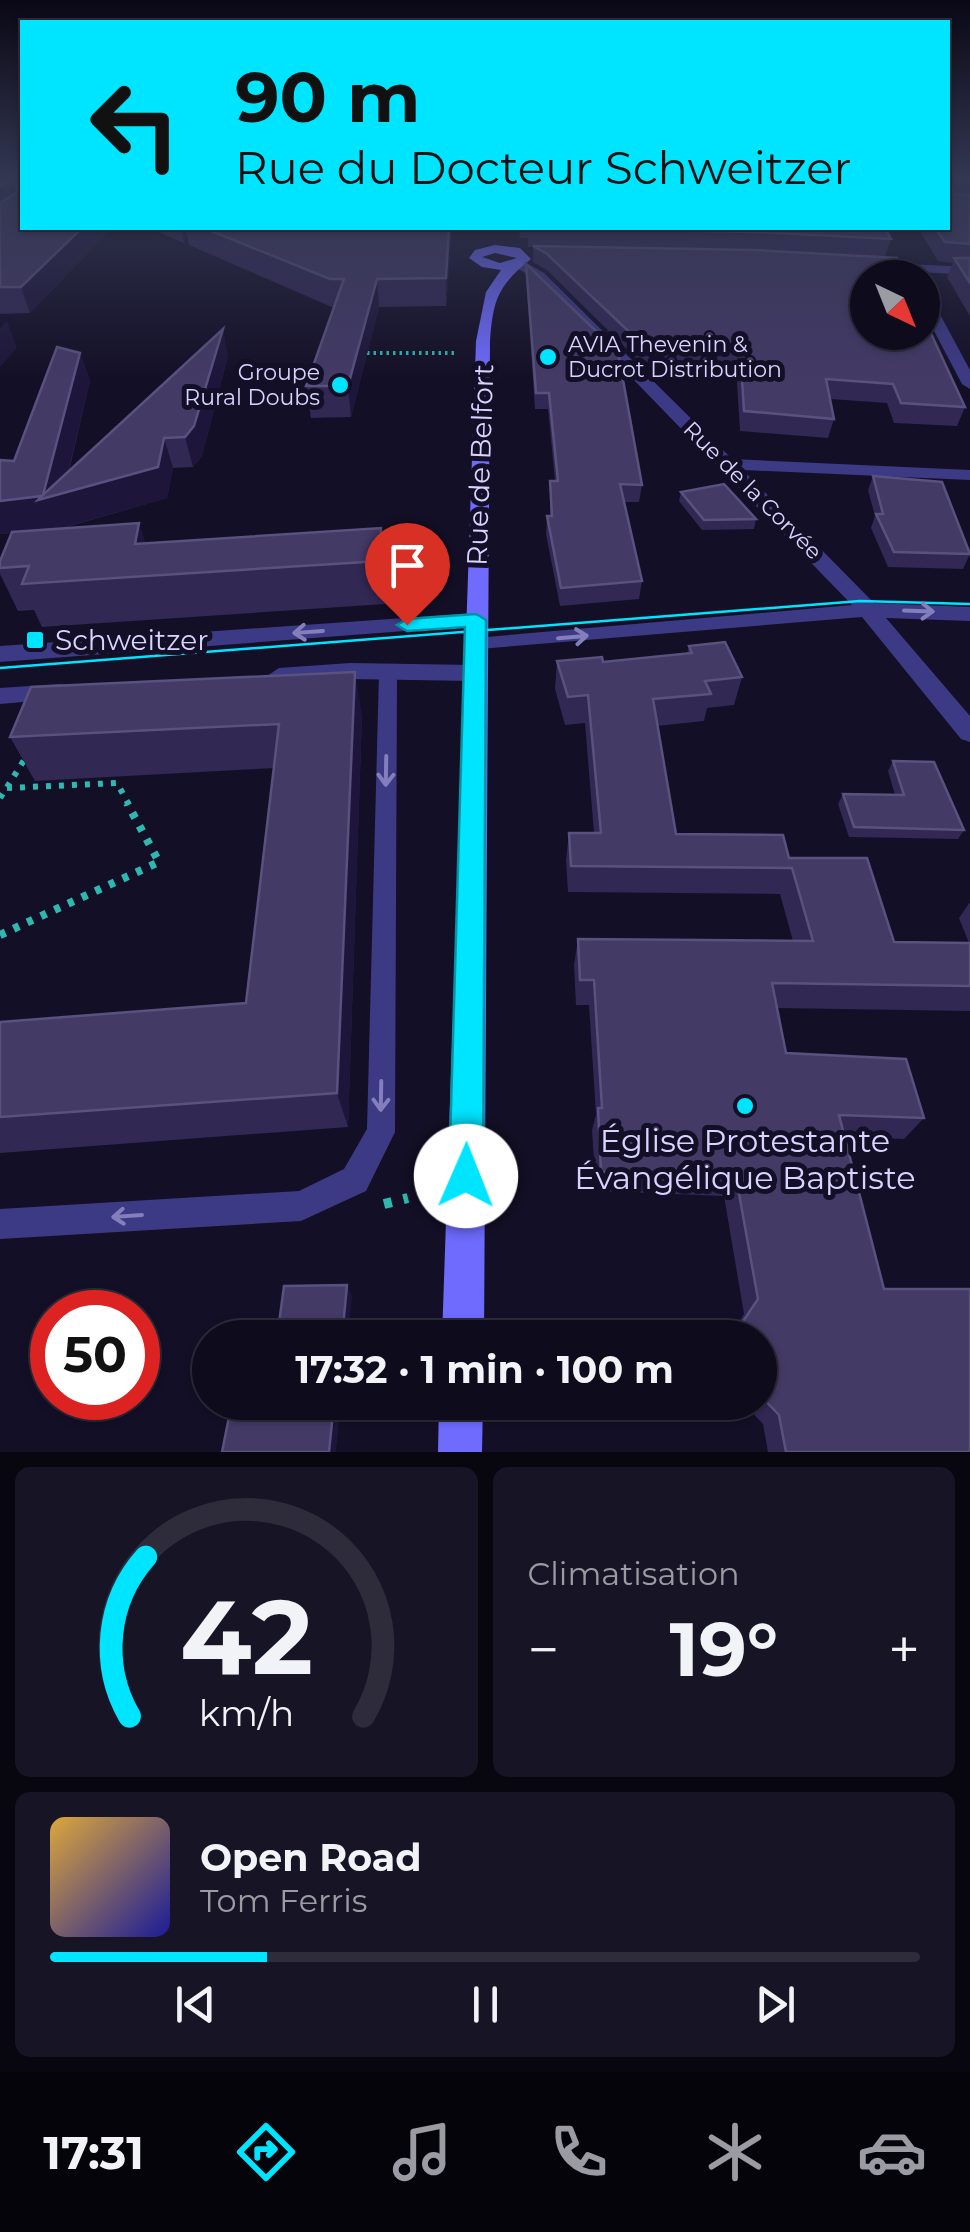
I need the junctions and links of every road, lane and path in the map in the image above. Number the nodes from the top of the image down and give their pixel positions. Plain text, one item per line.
1 (505, 245) edge
2 (540, 254) edge
3 (516, 259) junction
4 (847, 264) edge
5 (850, 264) edge
6 (970, 270) edge
7 (940, 271) edge
8 (486, 312) junction
9 (940, 328) edge
10 (367, 353) edge
11 (445, 353) dead end
12 (970, 384) edge
13 (728, 464) junction
14 (970, 475) edge
15 (867, 610) junction
16 (970, 614) edge
17 (476, 620) junction
18 (0, 654) edge
19 (475, 659) junction
20 (388, 673) junction
21 (247, 678) edge
22 (76, 690) edge
23 (0, 696) edge
24 (970, 733) edge
25 (34, 744) edge
26 (7, 788) junction
27 (0, 798) edge
28 (0, 935) edge
29 (0, 1224) edge
30 (463, 1320) edge
31 (461, 1420) edge
32 (460, 1452) edge

1 - 3 main road
2 - 3 street
3 - 8 main road, Rue de Belfort
3 - 8 main road, Rue de Belfort
3 - 13 street, Rue de la Corvée
4 - 5 street
6 - 7 street
8 - 17 main road, Rue de Belfort
9 - 12 street
10 - 11 path
13 - 14 street
13 - 15 street, Rue de la Corvée
15 -> 16 street
19 -> 15 street
15 - 24 street, Rue de la Corvée
17 -> 18 street
17 - 19 main road, Rue de Belfort
19 - 20 street
19 - 30 main road, Rue de Belfort
20 - 21 street
20 -> 29 lane
22 - 23 street
25 - 26 path
26 - 27 path
26 - 28 path
31 - 32 main road

